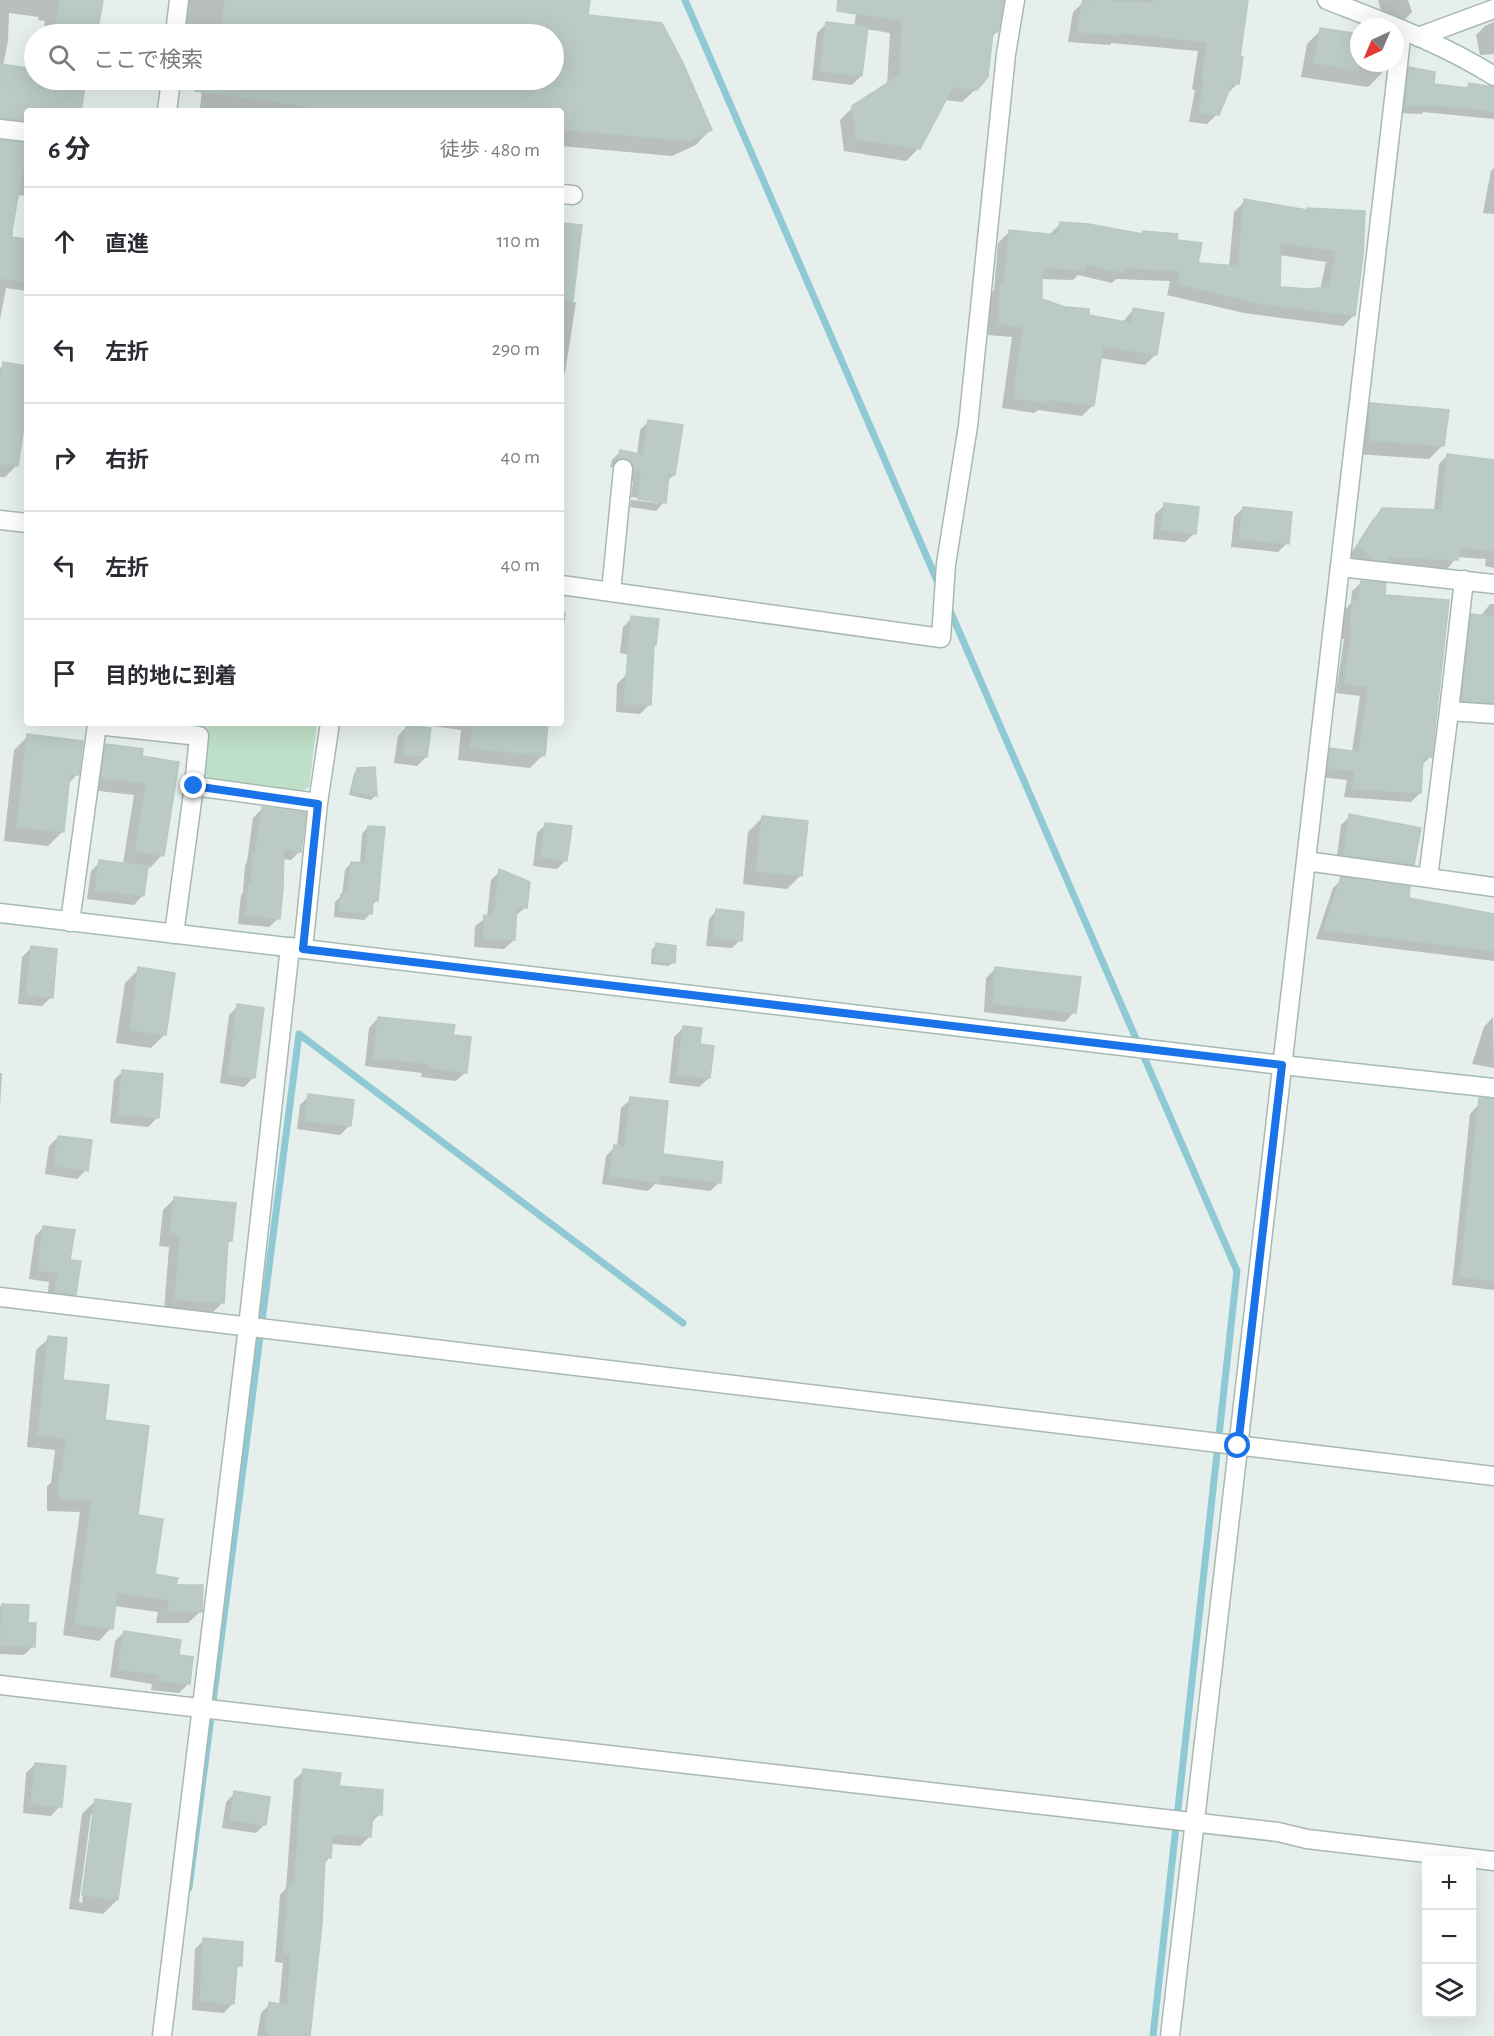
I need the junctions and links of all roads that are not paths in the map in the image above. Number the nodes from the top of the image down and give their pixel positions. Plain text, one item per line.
1 (179, 0) edge
2 (1015, 0) edge
3 (1327, 0) edge
4 (1494, 9) edge
5 (176, 24) edge
6 (1410, 33) junction
7 (1494, 76) edge
8 (170, 90) edge
9 (167, 108) edge
10 (0, 129) edge
11 (24, 132) edge
12 (623, 469) dead end
13 (0, 520) edge
14 (24, 523) edge
15 (1340, 567) junction
16 (1464, 580) junction
17 (1494, 584) edge
18 (564, 585) edge
19 (611, 592) junction
20 (1449, 711) junction
21 (1494, 714) edge
22 (97, 726) edge
23 (114, 726) edge
24 (330, 726) edge
25 (194, 786) junction
26 (318, 804) junction
27 (1306, 861) junction
28 (1428, 878) junction
29 (1494, 887) edge
30 (0, 913) edge
31 (70, 922) junction
32 (174, 934) junction
33 (296, 948) junction
34 (1282, 1065) junction
35 (1494, 1088) edge
36 (0, 1297) edge
37 (248, 1327) junction
38 (1238, 1446) junction
39 (1494, 1476) edge
40 (0, 1685) edge
41 (201, 1709) junction
42 (1195, 1822) junction
43 (1494, 1861) edge
44 (162, 2036) edge
45 (1170, 2036) edge

1 - 5 street
2 - 19 street
3 - 6 street
4 - 6 street
6 - 7 street
6 - 15 street
8 - 9 street
10 - 11 street
12 - 19 street
13 - 14 street
15 - 16 street
15 - 27 street
16 - 17 street
16 - 20 street
18 - 19 street
20 - 21 street
20 - 28 street
22 - 31 street
23 - 25 street
24 - 26 street
25 - 26 street
25 - 32 street
26 - 33 street
27 - 28 street
27 - 34 street
28 - 29 street
30 - 31 street
31 - 32 street
32 - 33 street
33 - 34 street
33 - 37 street
34 - 35 street
34 - 38 street
36 - 37 street
37 - 38 street
37 - 41 street
38 - 39 street
38 - 42 street
40 - 41 street
41 - 42 street
41 - 44 street
42 - 43 street
42 - 45 street

